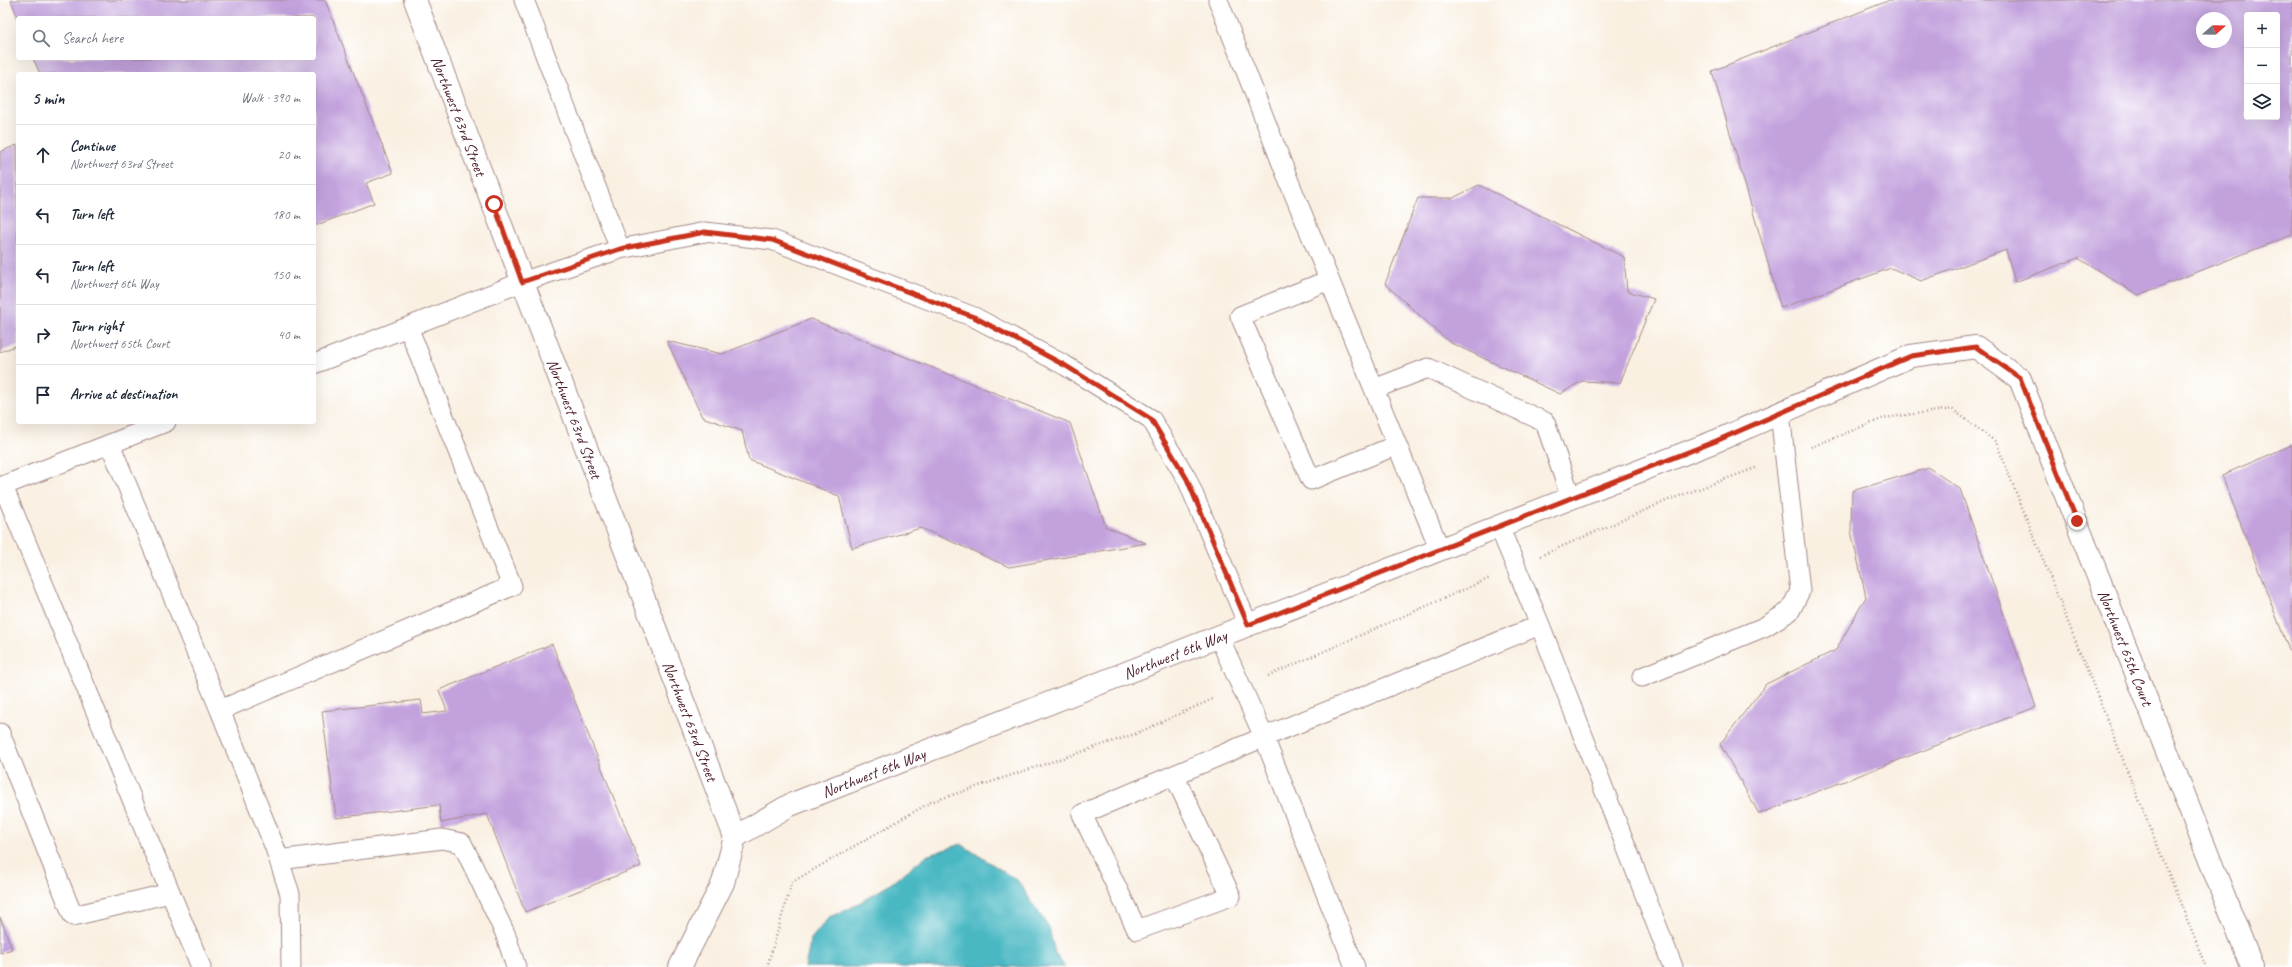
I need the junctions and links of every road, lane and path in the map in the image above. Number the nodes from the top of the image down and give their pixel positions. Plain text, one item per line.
1 (415, 0) edge
2 (524, 0) edge
3 (1218, 0) edge
4 (620, 249) junction
5 (1329, 280) junction
6 (522, 282) junction
7 (408, 327) junction
8 (1976, 347) joint
9 (316, 363) edge
10 (1374, 390) junction
11 (1780, 413) junction
12 (161, 424) edge
13 (110, 444) junction
14 (1397, 445) junction
15 (1, 486) edge
16 (1572, 498) junction
17 (1499, 526) junction
18 (1440, 550) junction
19 (1248, 625) junction
20 (1540, 625) junction
21 (1218, 637) junction
22 (1642, 677) dead end
23 (220, 710) junction
24 (0, 732) edge
25 (1264, 737) junction
26 (1174, 775) junction
27 (735, 837) junction
28 (279, 860) junction
29 (170, 893) junction
30 (200, 967) edge
31 (291, 967) edge
32 (516, 967) edge
33 (680, 967) edge
34 (1355, 967) edge
35 (1673, 967) edge
36 (2252, 967) edge

1 - 6 street, Northwest 63rd Street
2 - 4 lane
3 - 5 lane
4 - 6 lane
4 - 19 lane
5 - 10 lane
5 - 14 lane
6 - 7 lane
6 - 27 street, Northwest 63rd Street
7 - 9 lane
7 - 23 lane
8 - 11 street, Northwest 6th Way
8 - 36 street, Northwest 65th Court
10 - 14 lane
10 - 16 lane
11 - 16 street, Northwest 6th Way
11 - 22 lane
12 - 13 lane
13 - 15 lane
13 - 23 lane
14 - 18 lane
15 - 29 lane
16 - 17 street, Northwest 6th Way
17 - 18 street, Northwest 6th Way
17 - 20 lane
18 - 19 street, Northwest 6th Way
19 - 21 street, Northwest 6th Way
20 - 25 lane
20 - 35 lane
21 - 25 lane
21 - 27 street, Northwest 6th Way
23 - 28 lane
24 - 29 lane
25 - 26 lane
25 - 34 lane
26 - 26 lane
27 - 33 street
28 - 31 lane
28 - 32 lane
29 - 30 lane

